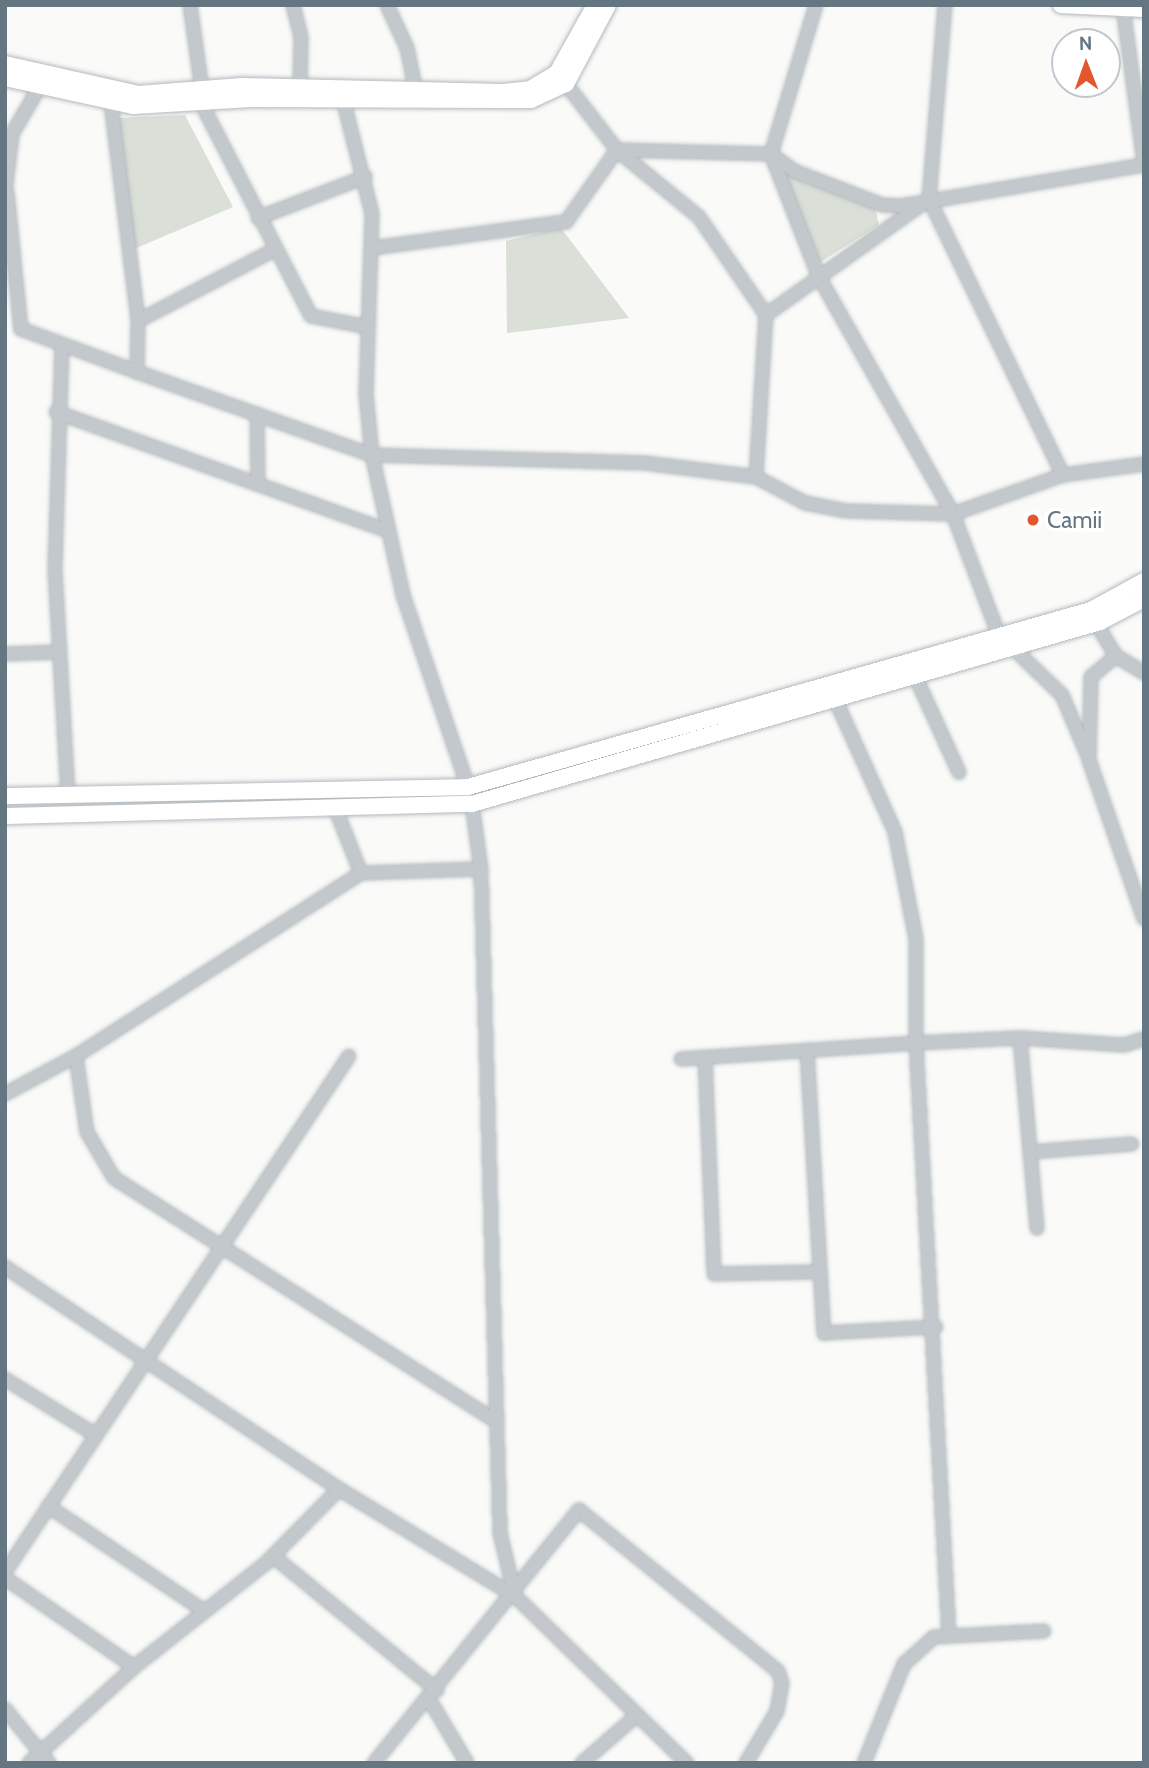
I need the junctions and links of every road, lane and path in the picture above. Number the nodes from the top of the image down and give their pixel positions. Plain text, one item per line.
1 (190, 5) edge
2 (293, 5) edge
3 (387, 5) edge
4 (595, 5) edge
5 (608, 5) edge
6 (816, 5) edge
7 (945, 5) edge
8 (1062, 5) edge
9 (1123, 7) edge
10 (1144, 9) edge
11 (5, 65) edge
12 (5, 78) edge
13 (561, 78) junction
14 (40, 86) junction
15 (300, 88) junction
16 (416, 91) junction
17 (201, 95) junction
18 (342, 97) junction
19 (111, 103) junction
20 (617, 150) junction
21 (771, 154) junction
22 (1144, 164) edge
23 (365, 177) junction
24 (6, 192) edge
25 (929, 199) junction
26 (258, 218) junction
27 (373, 248) junction
28 (274, 250) junction
29 (819, 277) junction
30 (766, 315) junction
31 (138, 321) junction
32 (5, 326) edge
33 (368, 327) junction
34 (21, 330) junction
35 (62, 345) junction
36 (137, 372) junction
37 (56, 412) junction
38 (257, 414) junction
39 (372, 455) junction
40 (1144, 464) edge
41 (1063, 475) junction
42 (756, 477) junction
43 (258, 484) junction
44 (953, 514) junction
45 (389, 531) junction
46 (1144, 581) edge
47 (1144, 599) edge
48 (1096, 623) junction
49 (999, 636) junction
50 (1013, 648) junction
51 (60, 652) junction
52 (5, 654) edge
53 (1116, 656) junction
54 (1144, 673) edge
55 (915, 676) junction
56 (835, 699) junction
57 (1089, 760) junction
58 (959, 772) dead end
59 (468, 787) junction
60 (5, 796) edge
61 (68, 796) junction
62 (472, 804) junction
63 (336, 810) junction
64 (5, 816) edge
65 (481, 869) junction
66 (361, 873) junction
67 (1144, 919) edge
68 (1020, 1038) junction
69 (1144, 1039) edge
70 (916, 1043) junction
71 (807, 1050) junction
72 (76, 1056) junction
73 (349, 1056) dead end
74 (705, 1058) junction
75 (681, 1059) dead end
76 (5, 1094) edge
77 (1132, 1144) dead end
78 (1030, 1152) junction
79 (1037, 1228) dead end
80 (223, 1248) junction
81 (5, 1267) edge
82 (820, 1272) junction
83 (936, 1328) junction
84 (143, 1359) junction
85 (5, 1380) edge
86 (497, 1422) junction
87 (94, 1434) junction
88 (340, 1489) junction
89 (48, 1506) junction
90 (273, 1556) junction
91 (5, 1572) edge
92 (5, 1578) edge
93 (515, 1596) junction
94 (204, 1611) junction
95 (1044, 1631) dead end
96 (949, 1635) junction
97 (134, 1667) junction
98 (433, 1694) junction
99 (5, 1709) edge
100 (637, 1714) junction
101 (45, 1758) edge
102 (29, 1763) edge
103 (374, 1763) edge
104 (467, 1763) edge
105 (582, 1763) edge
106 (687, 1763) edge
107 (746, 1763) edge
108 (864, 1763) edge

1 - 17 street
2 - 15 street
3 - 16 street
4 - 13 street
5 - 13 street
6 - 21 street
7 - 25 street
8 - 9 street
9 - 10 street
9 - 22 street
11 - 17 street
12 - 14 street
13 - 16 street
13 - 18 street
13 - 20 street
14 - 19 street
14 - 24 street
15 - 17 street
15 - 18 street
16 - 18 street
17 - 18 street
17 - 19 street
17 - 26 street
18 - 23 street
19 - 31 street
20 - 21 street
20 - 27 street
20 - 30 street
21 - 25 street
21 - 29 street
22 - 25 street
23 - 26 street
23 - 27 street
24 - 34 street
25 - 29 street
25 - 41 street
26 - 28 street
27 - 33 street
28 - 31 street
28 - 33 street
29 - 30 street
29 - 44 street
30 - 42 street
31 - 36 street
32 - 34 street
33 - 39 street
34 - 35 street
35 - 36 street
35 - 37 street
36 - 38 street
37 - 43 street
37 - 51 street
38 - 39 street
38 - 43 street
39 - 42 street
39 - 45 street
40 - 41 street
41 - 44 street
42 - 44 street
43 - 45 street
44 - 49 street
45 - 59 street
46 - 49 street
47 - 48 street
48 - 50 street
48 - 53 street
49 - 50 street
49 - 59 street
50 - 55 street
50 - 57 street
51 - 52 street
51 - 61 street
53 - 54 street
53 - 57 street
55 - 56 street
55 - 58 street
56 - 62 street
56 - 70 street
57 - 67 street
59 - 61 street
59 - 62 street
60 - 61 street
62 - 63 street
62 - 65 street
63 - 64 street
63 - 66 street
65 - 66 street
65 - 86 street
66 - 72 street
68 - 69 street
68 - 70 street
68 - 78 street
70 - 71 street
70 - 83 street
71 - 74 street
71 - 82 street
72 - 76 street
72 - 80 street
73 - 80 street
74 - 75 street
74 - 82 street
77 - 78 street
78 - 79 street
80 - 84 street
80 - 86 street
81 - 84 street
82 - 83 street
83 - 96 street
84 - 87 street
84 - 88 street
85 - 87 street
86 - 93 street
87 - 89 street
88 - 90 street
88 - 93 street
89 - 91 street
89 - 94 street
90 - 94 street
90 - 98 street
92 - 97 street
93 - 98 street
93 - 100 street
93 - 107 street
94 - 97 street
95 - 96 street
96 - 108 street
97 - 101 street
98 - 103 street
98 - 104 street
99 - 101 street
100 - 105 street
100 - 106 street
101 - 102 street

